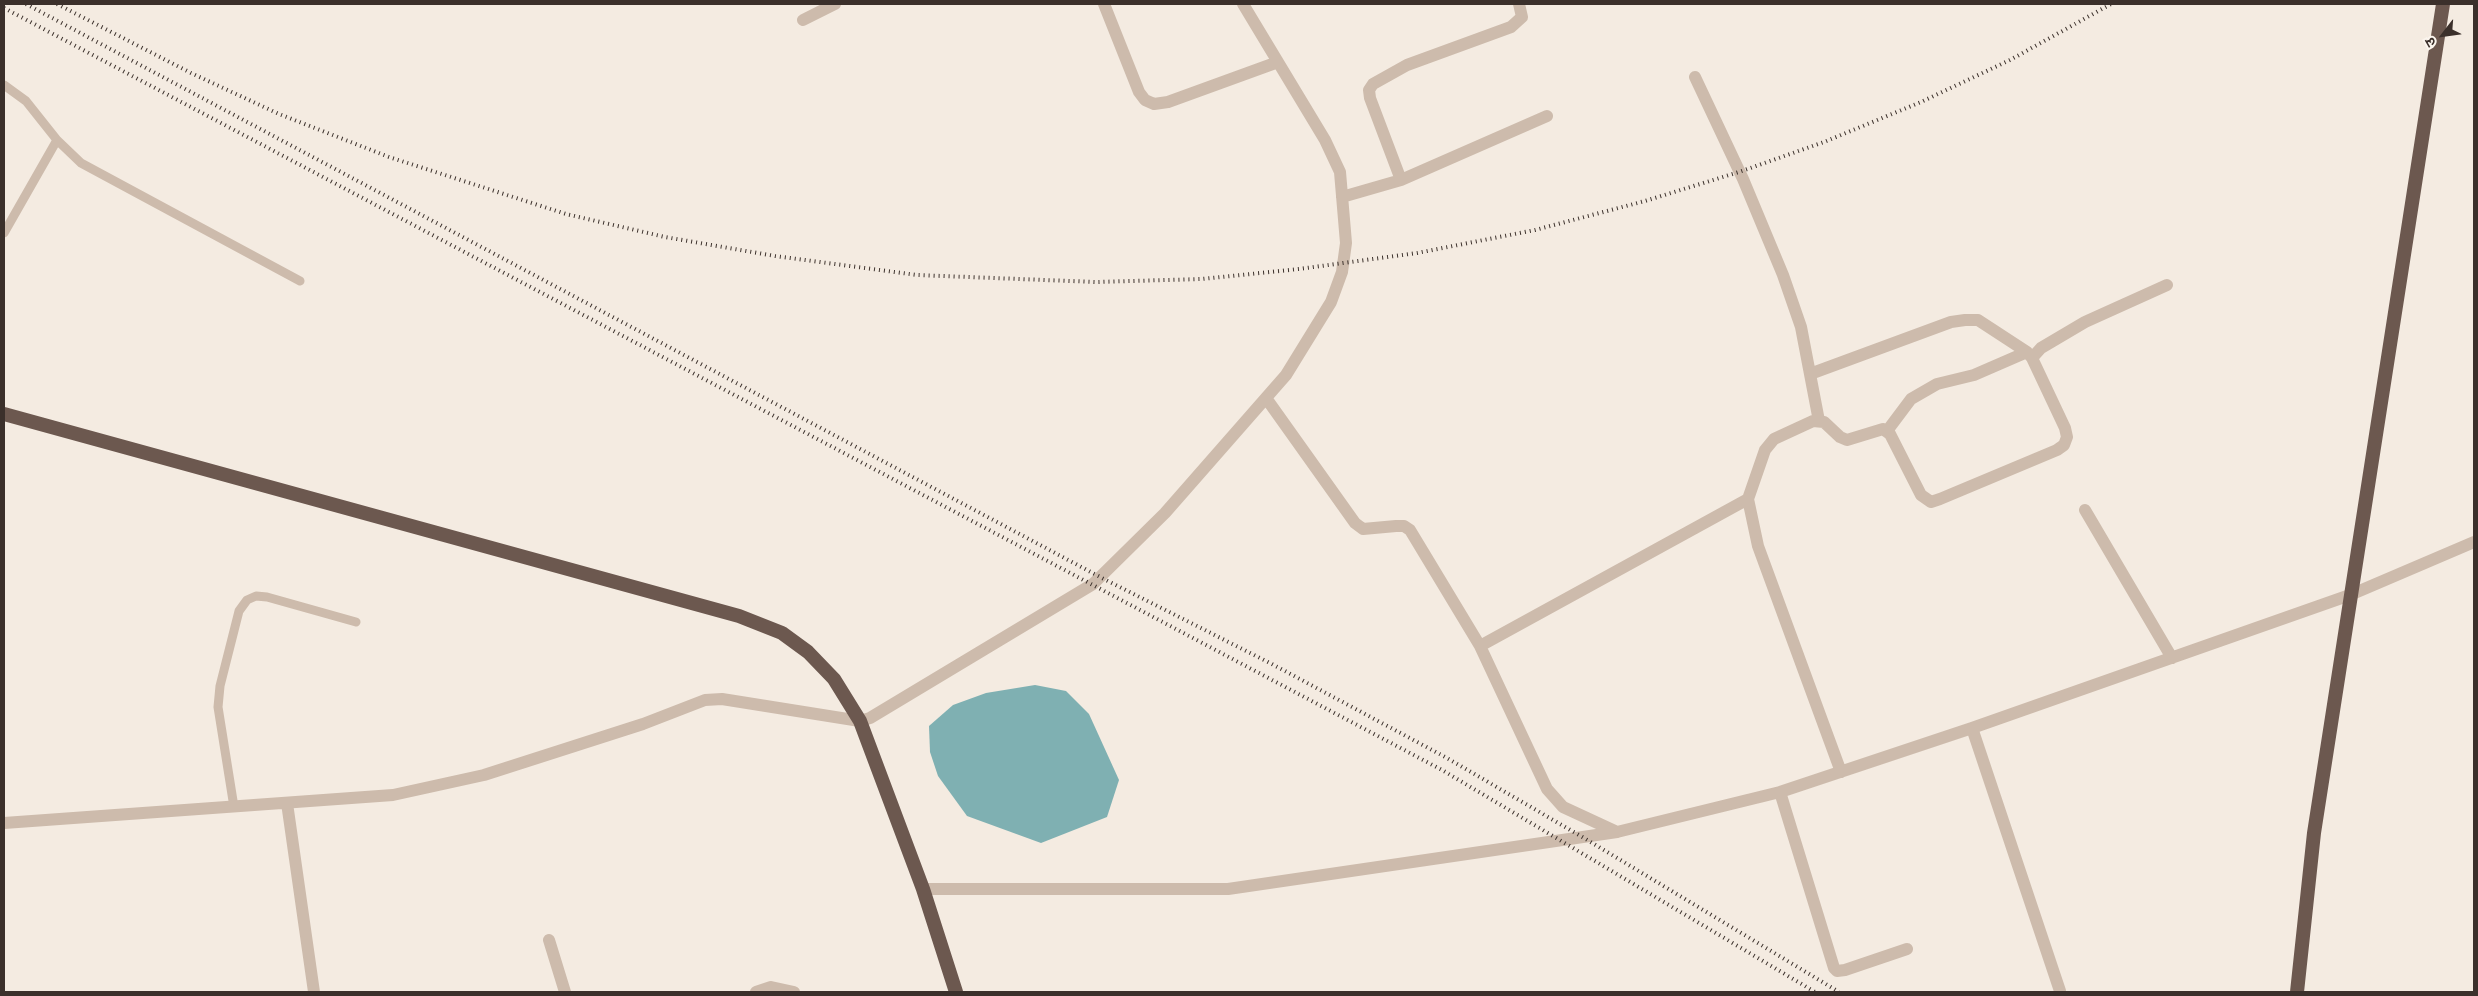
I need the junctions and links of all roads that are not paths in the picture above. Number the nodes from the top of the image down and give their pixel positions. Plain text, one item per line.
1 (835, 4) edge
2 (1104, 4) edge
3 (1243, 4) edge
4 (1519, 4) edge
5 (2443, 4) edge
6 (803, 20) dead end
7 (1278, 62) junction
8 (1695, 77) dead end
9 (4, 85) edge
10 (1547, 116) dead end
11 (57, 140) junction
12 (1401, 180) junction
13 (1342, 197) junction
14 (4, 233) edge
15 (300, 281) dead end
16 (2167, 285) dead end
17 (2029, 355) junction
18 (1810, 374) junction
19 (1266, 398) junction
20 (4, 414) edge
21 (1819, 421) junction
22 (1887, 431) junction
23 (1748, 499) junction
24 (2085, 510) dead end
25 (2474, 542) edge
26 (2350, 595) junction
27 (356, 622) dead end
28 (1480, 646) junction
29 (2172, 658) junction
30 (860, 721) junction
31 (1972, 728) junction
32 (1841, 772) junction
33 (1780, 792) junction
34 (286, 803) junction
35 (234, 807) junction
36 (4, 823) edge
37 (1617, 832) junction
38 (923, 889) junction
39 (549, 940) dead end
40 (1907, 949) dead end
41 (2060, 991) edge
42 (314, 992) edge
43 (565, 992) edge
44 (756, 992) edge
45 (794, 992) edge
46 (956, 992) edge
47 (2297, 992) edge

1 - 6 street
2 - 7 street
3 - 7 street
4 - 12 street
5 - 26 highway
7 - 13 street
8 - 18 street
9 - 11 lane
10 - 12 street
11 - 14 lane
11 - 15 lane
12 - 13 street
13 - 19 street
16 - 17 street
17 - 18 street
17 - 22 street
17 - 22 street
18 - 21 street
19 - 28 street
19 - 30 street
20 - 30 highway
21 - 22 street
21 - 23 street
23 - 28 street
23 - 32 street
24 - 29 street
25 - 26 street
26 - 29 street
26 - 47 highway
27 - 35 lane
28 - 37 street
29 - 31 street
30 - 34 street
30 - 38 highway
31 - 32 street
31 - 41 street
32 - 33 street
33 - 37 street
33 - 40 street
34 - 35 street
34 - 42 street
35 - 36 street
37 - 38 street
38 - 46 highway
39 - 43 street
44 - 45 street

